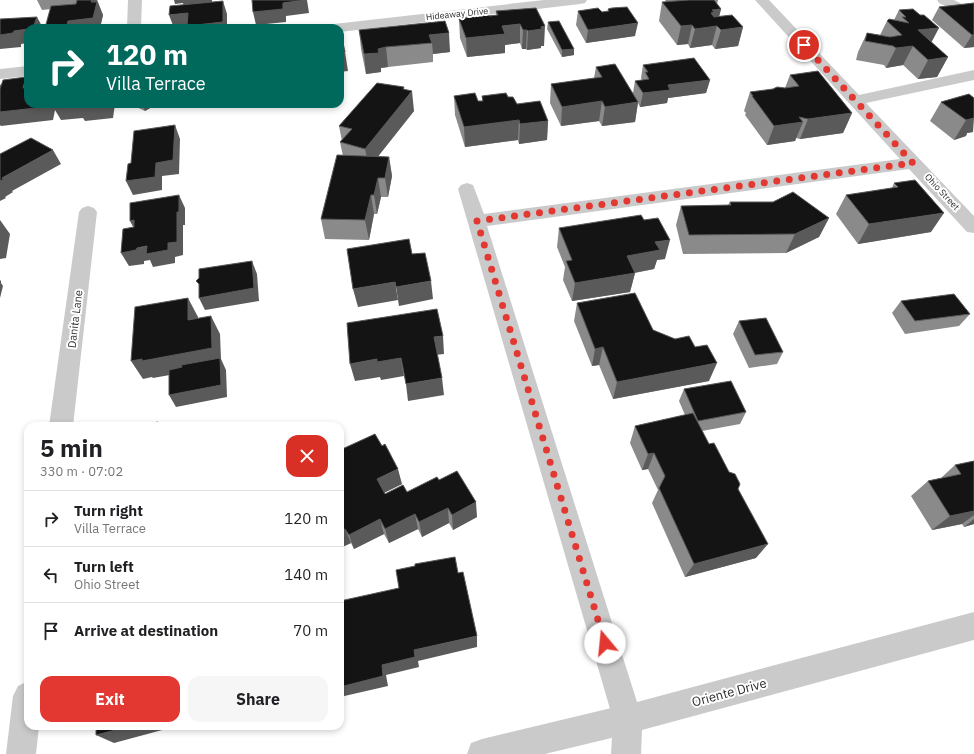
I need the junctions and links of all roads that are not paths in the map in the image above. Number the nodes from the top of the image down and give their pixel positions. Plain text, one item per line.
1 (135, 0) edge
2 (580, 0) edge
3 (762, 0) edge
4 (944, 0) edge
5 (974, 16) edge
6 (134, 24) edge
7 (344, 27) edge
8 (24, 71) edge
9 (0, 74) edge
10 (974, 75) edge
11 (855, 102) junction
12 (913, 163) junction
13 (467, 189) dead end
14 (88, 212) dead end
15 (477, 221) junction
16 (974, 227) edge
17 (62, 422) edge
18 (974, 626) edge
19 (628, 719) junction
20 (24, 729) edge
21 (21, 754) edge
22 (482, 754) edge
23 (626, 754) edge

1 - 6 street
2 - 7 street, Hideaway Drive
3 - 11 street, Ohio Street
4 - 5 street
8 - 9 street
10 - 11 street
11 - 12 street, Ohio Street
12 - 15 street
12 - 16 street, Ohio Street
13 - 15 street
14 - 17 street, Danita Lane
15 - 19 street
18 - 19 street, Oriente Drive
19 - 22 street, Oriente Drive
19 - 23 street
20 - 21 street

